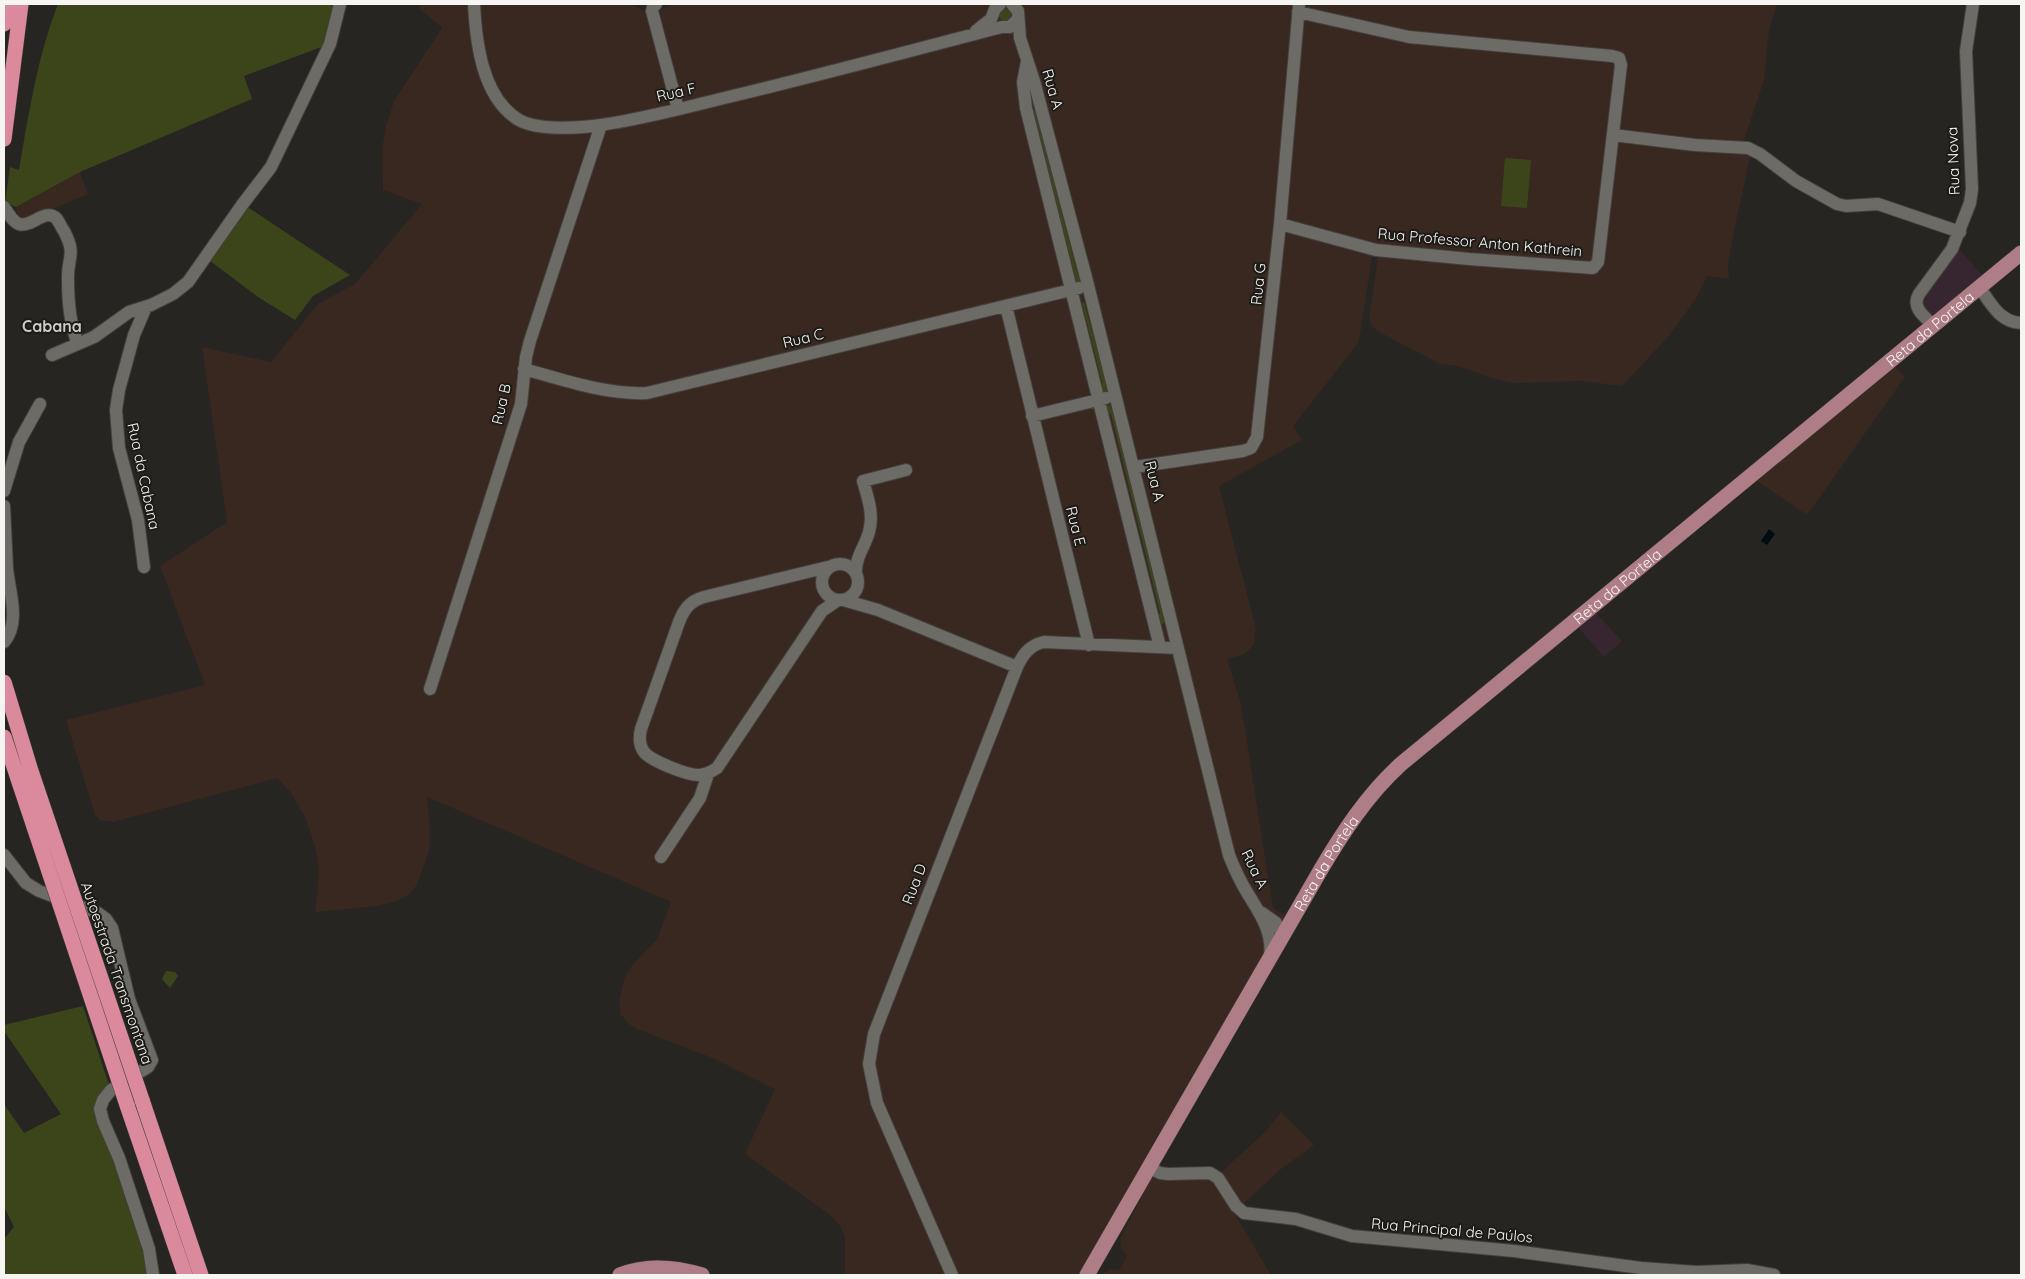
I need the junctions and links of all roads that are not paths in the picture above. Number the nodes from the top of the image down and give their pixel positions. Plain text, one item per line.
1 (6, 4) edge
2 (22, 4) edge
3 (340, 4) edge
4 (474, 4) edge
5 (656, 4) edge
6 (1973, 4) edge
7 (995, 8) edge
8 (1299, 8) edge
9 (1016, 9) edge
10 (4, 24) edge
11 (1004, 27) junction
12 (964, 37) junction
13 (1027, 60) junction
14 (678, 108) junction
15 (601, 125) junction
16 (1613, 136) junction
17 (4, 139) edge
18 (4, 207) edge
19 (1280, 224) junction
20 (1960, 232) junction
21 (2021, 253) edge
22 (1088, 285) junction
23 (1980, 288) junction
24 (1072, 290) junction
25 (150, 305) junction
26 (1006, 306) junction
27 (2021, 323) edge
28 (1934, 326) junction
29 (78, 344) junction
30 (52, 355) dead end
31 (524, 369) junction
32 (1115, 396) junction
33 (1099, 400) junction
34 (40, 404) dead end
35 (1032, 416) junction
36 (1134, 467) junction
37 (906, 470) dead end
38 (4, 491) edge
39 (4, 506) edge
40 (860, 552) junction
41 (837, 565) junction
42 (144, 567) dead end
43 (807, 572) junction
44 (857, 580) junction
45 (824, 588) junction
46 (840, 600) junction
47 (878, 610) junction
48 (822, 612) junction
49 (4, 642) edge
50 (1089, 644) junction
51 (1160, 647) junction
52 (1178, 648) junction
53 (1017, 667) junction
54 (4, 682) edge
55 (430, 689) dead end
56 (4, 737) edge
57 (708, 774) junction
58 (4, 856) edge
59 (661, 857) dead end
60 (1268, 921) junction
61 (1292, 921) junction
62 (1283, 936) junction
63 (1268, 961) junction
64 (126, 1105) junction
65 (1150, 1168) junction
66 (169, 1180) junction
67 (1675, 1273) edge
68 (153, 1275) edge
69 (178, 1275) edge
70 (185, 1275) edge
71 (201, 1275) edge
72 (208, 1275) edge
73 (620, 1275) edge
74 (702, 1275) edge
75 (952, 1275) edge
76 (1087, 1275) edge
77 (1774, 1275) edge

1 - 10 highway
2 - 17 highway
3 - 25 street
4 - 15 street, Rua F
5 - 14 street
6 - 20 street, Rua Nova
7 - 11 street
7 - 12 street
8 - 16 street, Rua Professor Anton Kathrein
8 - 19 street, Rua G
9 - 11 street
9 - 13 street
11 - 12 street, Rua F
11 - 13 street
12 - 14 street, Rua F
13 - 22 street, Rua A
13 - 24 street
14 - 15 street, Rua F
15 - 31 street, Rua B
16 - 19 street, Rua Professor Anton Kathrein
16 - 20 street
18 - 29 street
19 - 36 street, Rua G
20 - 28 street, Rua Nova
21 - 23 main road, Reta da Portela
22 - 24 street, Rua C
22 - 32 street, Rua A
23 - 27 street
23 - 28 main road, Reta da Portela
24 - 26 street, Rua C
24 - 33 street
25 - 29 street
25 - 42 street, Rua da Cabana
26 - 31 street, Rua C
26 - 35 street, Rua E
28 - 61 main road, Reta da Portela
29 - 30 street
31 - 55 street, Rua B
32 - 33 street
32 - 36 street, Rua A
33 - 35 street
33 - 51 street
34 - 38 street
35 - 50 street, Rua E
36 - 52 street, Rua A
37 - 40 street
39 - 49 street
40 - 41 street
40 - 44 street
41 - 43 street
41 - 44 street
41 - 45 street
43 - 45 street
43 - 57 street
44 - 46 street
44 - 47 street
45 - 46 street
45 - 48 street
46 - 47 street
46 - 48 street
47 - 53 street
48 - 57 street
50 - 51 street, Rua D
50 - 53 street, Rua D
51 - 52 street, Rua D
52 - 60 street, Rua A
53 - 75 street, Rua D
54 - 66 highway, Autoestrada Transmontana, bridge
56 - 64 highway, bridge
57 - 59 street
58 - 68 street
60 - 61 street
60 - 62 street
60 - 63 street
61 - 62 main road, Reta da Portela
62 - 63 main road, Reta da Portela
63 - 65 main road, Reta da Portela
64 - 69 highway
64 - 70 highway
65 - 67 street, Rua Principal de Paúlos
65 - 76 main road, Reta da Portela
66 - 71 highway, Autoestrada Transmontana
66 - 72 highway
67 - 77 street, Rua Principal de Paúlos
73 - 74 main road

